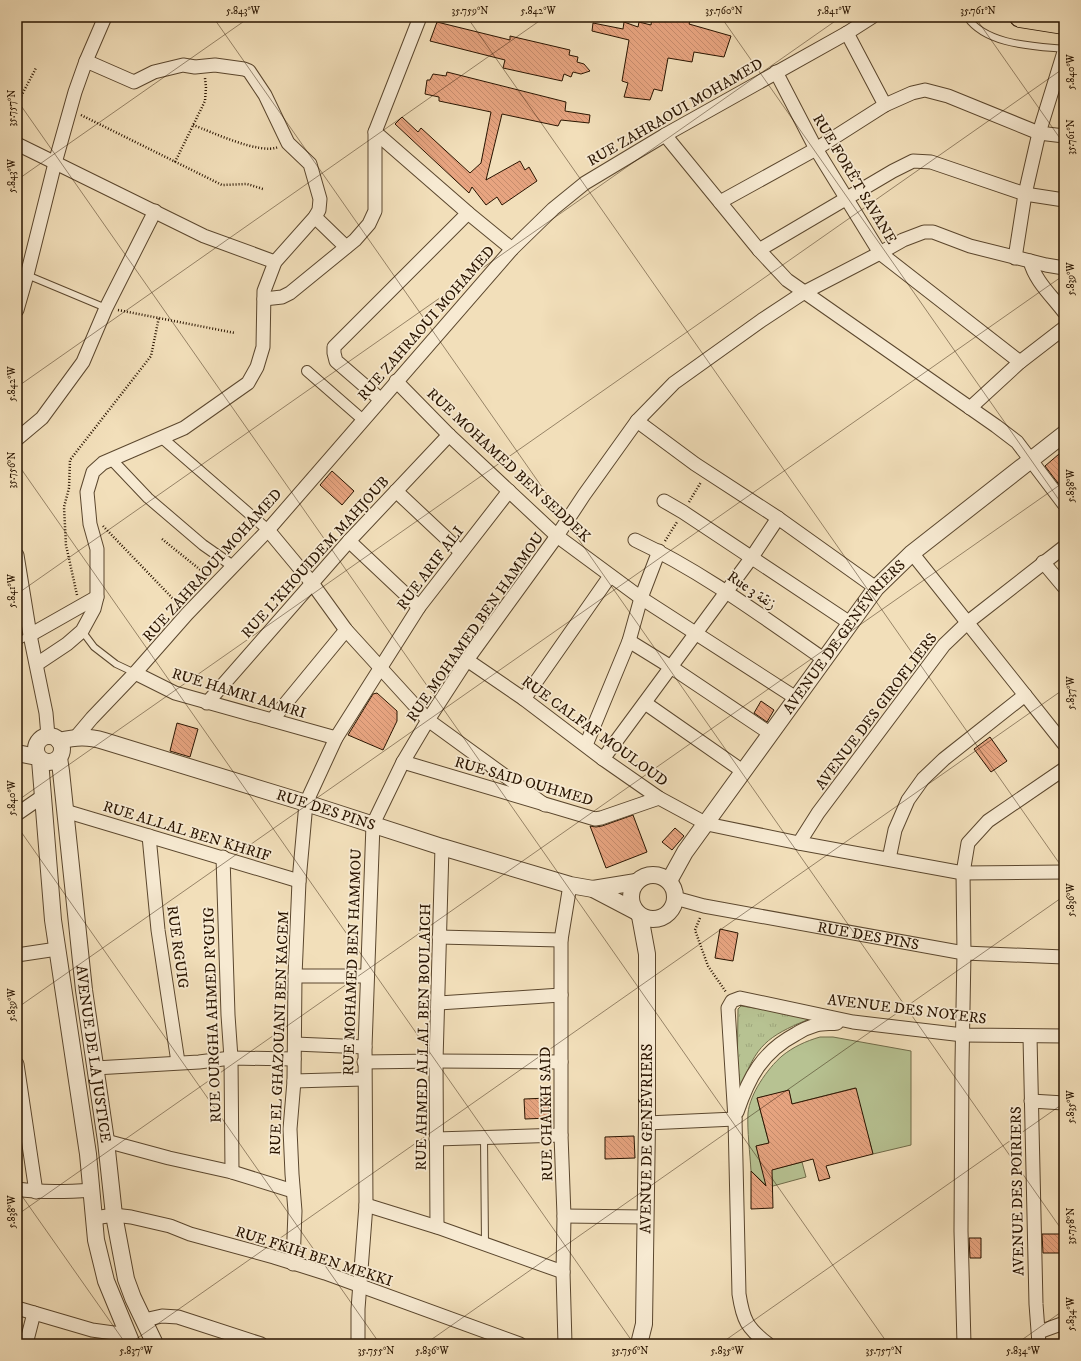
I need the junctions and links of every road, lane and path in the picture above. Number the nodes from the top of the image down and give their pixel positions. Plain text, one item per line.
1 (105, 17) edge
2 (420, 17) edge
3 (872, 17) edge
4 (967, 17) edge
5 (1020, 17) edge
6 (1064, 24) edge
7 (847, 33) junction
8 (1064, 51) edge
9 (86, 61) junction
10 (202, 66) junction
11 (36, 68) dead end
12 (776, 72) junction
13 (17, 104) edge
14 (885, 105) junction
15 (70, 110) junction
16 (193, 125) junction
17 (375, 132) junction
18 (1039, 133) junction
19 (665, 135) junction
20 (1064, 136) edge
21 (288, 142) junction
22 (17, 144) edge
23 (816, 149) junction
24 (175, 162) junction
25 (55, 163) junction
26 (263, 189) dead end
27 (1025, 194) junction
28 (847, 199) junction
29 (1064, 200) edge
30 (720, 202) junction
31 (155, 212) junction
32 (468, 213) junction
33 (315, 217) junction
34 (346, 247) junction
35 (512, 249) junction
36 (760, 250) junction
37 (880, 253) junction
38 (1016, 258) junction
39 (1030, 261) junction
40 (274, 262) junction
41 (1064, 268) edge
42 (22, 272) edge
43 (803, 292) junction
44 (264, 299) junction
45 (106, 308) junction
46 (17, 310) edge
47 (1064, 312) edge
48 (1064, 328) edge
49 (236, 333) dead end
50 (1020, 362) junction
51 (307, 370) dead end
52 (396, 381) junction
53 (380, 399) junction
54 (970, 408) junction
55 (362, 419) junction
56 (637, 421) junction
57 (1064, 434) edge
58 (449, 435) junction
59 (162, 438) junction
60 (17, 439) edge
61 (111, 459) junction
62 (1030, 461) junction
63 (396, 491) junction
64 (509, 491) junction
65 (664, 501) dead end
66 (1064, 504) edge
67 (89, 514) junction
68 (778, 518) junction
69 (268, 530) junction
70 (557, 536) junction
71 (162, 539) dead end
72 (635, 540) dead end
73 (349, 541) junction
74 (1064, 547) edge
75 (659, 551) junction
76 (461, 552) junction
77 (912, 553) junction
78 (17, 555) edge
79 (752, 557) junction
80 (1043, 562) junction
81 (233, 566) junction
82 (199, 569) dead end
83 (19, 571) edge
84 (610, 576) junction
85 (312, 583) junction
86 (1064, 587) edge
87 (876, 588) junction
88 (726, 591) junction
89 (97, 597) junction
90 (641, 598) junction
91 (174, 600) dead end
92 (419, 607) junction
93 (22, 613) edge
94 (968, 622) junction
95 (850, 623) junction
96 (346, 630) junction
97 (82, 631) junction
98 (696, 633) junction
99 (30, 635) junction
100 (629, 641) junction
101 (17, 642) edge
102 (467, 660) junction
103 (825, 660) junction
104 (37, 664) junction
105 (380, 667) junction
106 (671, 667) junction
107 (135, 673) junction
108 (1025, 695) junction
109 (796, 698) junction
110 (524, 699) junction
111 (207, 703) junction
112 (645, 703) junction
113 (272, 720) junction
114 (428, 720) junction
115 (772, 734) junction
116 (76, 737) junction
117 (336, 738) junction
118 (1064, 744) edge
119 (586, 745) junction
120 (44, 748) junction
121 (17, 750) edge
122 (17, 753) edge
123 (603, 759) junction
124 (403, 762) junction
125 (1064, 769) edge
126 (744, 772) junction
127 (43, 796) junction
128 (659, 798) junction
129 (306, 803) junction
130 (545, 805) junction
131 (65, 811) junction
132 (17, 814) edge
133 (373, 824) junction
134 (706, 824) junction
135 (149, 836) junction
136 (799, 843) junction
137 (442, 847) junction
138 (222, 857) junction
139 (889, 859) junction
140 (1064, 872) edge
141 (963, 873) junction
142 (300, 881) junction
143 (636, 882) junction
144 (669, 882) junction
145 (570, 885) junction
146 (593, 889) junction
147 (676, 898) junction
148 (704, 906) junction
149 (638, 914) junction
150 (658, 919) junction
151 (439, 937) junction
152 (561, 940) junction
153 (57, 949) junction
154 (964, 953) junction
155 (647, 954) junction
156 (17, 955) edge
157 (1064, 957) edge
158 (296, 976) junction
159 (367, 976) junction
160 (561, 995) junction
161 (439, 1002) junction
162 (730, 1005) junction
163 (853, 1022) junction
164 (963, 1035) junction
165 (1030, 1036) junction
166 (1064, 1036) edge
167 (295, 1044) junction
168 (365, 1047) junction
169 (231, 1058) junction
170 (294, 1059) junction
171 (436, 1061) junction
172 (178, 1062) junction
173 (364, 1062) junction
174 (561, 1062) junction
175 (17, 1064) edge
176 (95, 1068) junction
177 (364, 1079) junction
178 (294, 1081) junction
179 (1031, 1101) junction
180 (1064, 1103) edge
181 (735, 1119) junction
182 (647, 1123) junction
183 (561, 1135) junction
184 (484, 1138) junction
185 (436, 1140) junction
186 (106, 1142) junction
187 (232, 1172) junction
188 (17, 1189) edge
189 (92, 1190) junction
190 (36, 1192) junction
191 (294, 1192) junction
192 (366, 1205) junction
193 (114, 1215) junction
194 (564, 1216) junction
195 (645, 1217) junction
196 (94, 1218) junction
197 (437, 1227) junction
198 (485, 1244) junction
199 (292, 1264) junction
200 (563, 1272) junction
201 (361, 1287) junction
202 (17, 1308) edge
203 (34, 1313) junction
204 (144, 1320) junction
205 (1064, 1323) edge
206 (644, 1324) junction
207 (1039, 1338) edge
208 (108, 1339) edge
209 (130, 1340) edge
210 (26, 1344) edge
211 (155, 1344) edge
212 (261, 1344) edge
213 (358, 1344) edge
214 (520, 1344) edge
215 (565, 1344) edge
216 (639, 1344) edge
217 (652, 1344) edge
218 (768, 1344) edge
219 (964, 1344) edge

1 - 9 street
2 - 17 street
3 - 7 street, RUE ZAHRAOUI MOHAMED
4 - 8 lane
5 - 6 main road
7 - 12 street, RUE ZAHRAOUI MOHAMED
7 - 14 street
8 - 18 street
9 - 10 street
9 - 15 street
10 - 16 path
10 - 21 street
11 - 13 path
12 - 19 street, RUE ZAHRAOUI MOHAMED
12 - 23 street, RUE FORÊT SAVANE
14 - 18 street
14 - 23 street
15 - 24 path
15 - 25 street
16 - 21 path
16 - 24 path
17 - 32 street
17 - 34 street
18 - 20 street
18 - 27 street
19 - 30 street
19 - 35 street, RUE ZAHRAOUI MOHAMED
21 - 33 street
22 - 25 street
23 - 28 street, RUE FORÊT SAVANE
23 - 30 street
24 - 26 path
25 - 31 street
25 - 42 street
27 - 28 street
27 - 29 street
27 - 38 street
28 - 36 street
28 - 37 street, RUE FORÊT SAVANE
30 - 36 street
31 - 40 street
31 - 45 street
32 - 35 street
32 - 53 street
33 - 34 street
33 - 40 street
34 - 44 street
35 - 52 street, RUE ZAHRAOUI MOHAMED
36 - 43 street
37 - 38 street, RUE MOHAMED BEN HAMMOU
37 - 43 street, RUE MOHAMED BEN HAMMOU
37 - 50 street, RUE FORÊT SAVANE
38 - 39 street, RUE MOHAMED BEN HAMMOU
39 - 41 street, RUE MOHAMED BEN HAMMOU
39 - 47 street
40 - 44 street
42 - 45 lane
42 - 46 street
43 - 54 street
43 - 56 street, RUE MOHAMED BEN HAMMOU
44 - 59 street
45 - 49 path
45 - 60 street
48 - 50 street
50 - 54 street
51 - 55 street
52 - 53 street, RUE ZAHRAOUI MOHAMED
52 - 58 street, RUE MOHAMED BEN SEDDEK
53 - 55 street, RUE ZAHRAOUI MOHAMED
54 - 62 street
55 - 69 street, RUE ZAHRAOUI MOHAMED
56 - 68 street
56 - 70 street, RUE MOHAMED BEN HAMMOU
57 - 62 street, AVENUE DE GENÉVRIERS
58 - 63 street, RUE L'KHOUIDEM MAHJOUB
58 - 64 street, RUE MOHAMED BEN SEDDEK
59 - 61 street
59 - 69 street
61 - 67 street
61 - 81 street
62 - 66 street
62 - 77 street, AVENUE DE GENÉVRIERS
63 - 73 street, RUE L'KHOUIDEM MAHJOUB
63 - 76 street
64 - 70 street, RUE MOHAMED BEN SEDDEK
64 - 76 street, RUE ARIF ALI
65 - 79 street
67 - 89 street
67 - 91 path
68 - 79 street
68 - 87 street
69 - 81 street, RUE ZAHRAOUI MOHAMED
69 - 85 street
70 - 84 street, RUE MOHAMED BEN SEDDEK
70 - 102 street, RUE MOHAMED BEN HAMMOU
71 - 82 path
72 - 75 street, Rue 3 زنقة
73 - 85 street, RUE L'KHOUIDEM MAHJOUB
73 - 92 street
74 - 80 street, AVENUE DES GIROFLIERS
75 - 88 street, Rue 3 زنقة
75 - 90 street
76 - 92 street, RUE ARIF ALI
77 - 87 street, AVENUE DE GENÉVRIERS
77 - 94 street
78 - 83 street
79 - 88 street
79 - 95 street
80 - 86 street
80 - 94 street, AVENUE DES GIROFLIERS
81 - 107 street, RUE ZAHRAOUI MOHAMED
83 - 93 street
84 - 90 street, RUE MOHAMED BEN SEDDEK
84 - 110 street
85 - 96 street
85 - 111 street, RUE L'KHOUIDEM MAHJOUB
87 - 95 street, AVENUE DE GENÉVRIERS
88 - 98 street
88 - 103 street, Rue 3 زنقة
89 - 97 street
89 - 99 street
90 - 98 street, RUE MOHAMED BEN SEDDEK
90 - 100 street
92 - 105 street, RUE ARIF ALI
93 - 99 street
94 - 108 street
94 - 136 street, AVENUE DES GIROFLIERS
95 - 103 street, AVENUE DE GENÉVRIERS
96 - 105 street
96 - 113 street
97 - 104 street
97 - 107 lane
98 - 106 street
98 - 109 street, RUE MOHAMED BEN SEDDEK
99 - 101 lane
99 - 104 street
100 - 106 street
100 - 119 street
102 - 110 street, RUE CALFAF MOULOUD
102 - 114 street, RUE MOHAMED BEN HAMMOU
103 - 109 street, AVENUE DE GENÉVRIERS
104 - 120 street
105 - 114 street
105 - 117 street, RUE ARIF ALI
106 - 112 street
106 - 115 street
107 - 111 street, RUE HAMRI AAMRI
107 - 116 street, RUE ZAHRAOUI MOHAMED
108 - 118 street
108 - 139 street
109 - 115 street, AVENUE DE GENÉVRIERS
110 - 119 street, RUE CALFAF MOULOUD
111 - 113 street, RUE HAMRI AAMRI
112 - 123 street
112 - 126 street
113 - 117 street, RUE HAMRI AAMRI
114 - 124 street, RUE MOHAMED BEN HAMMOU
114 - 130 street
115 - 126 street, AVENUE DE GENÉVRIERS
116 - 120 street, RUE DES PINS
116 - 129 street, RUE DES PINS
117 - 129 street, RUE ARIF ALI
119 - 123 street, RUE CALFAF MOULOUD
120 - 121 street, RUE DES PINS
120 - 122 street, RUE DES PINS
120 - 127 street, AVENUE DE LA JUSTICE
120 - 131 street, AVENUE DE LA JUSTICE
123 - 128 street, RUE CALFAF MOULOUD
124 - 130 street, RUE SAID OUHMED
124 - 133 street, RUE MOHAMED BEN HAMMOU
125 - 141 street
126 - 134 street, AVENUE DE GENÉVRIERS
127 - 132 street
127 - 153 street, AVENUE DE LA JUSTICE
128 - 130 street, RUE SAID OUHMED
128 - 134 street, RUE CALFAF MOULOUD
129 - 133 street, RUE DES PINS
129 - 142 street, RUE EL GHAZOUANI BEN KACEM
131 - 135 street, RUE ALLAL BEN KHRIF
131 - 176 street, AVENUE DE LA JUSTICE
133 - 137 street, RUE DES PINS
133 - 159 street, RUE MOHAMED BEN HAMMOU
134 - 136 street, RUE CALFAF MOULOUD
134 - 144 street, AVENUE DE GENÉVRIERS
135 - 138 street, RUE ALLAL BEN KHRIF
135 - 172 street, RUE RGUIG
136 - 139 street, RUE CALFAF MOULOUD
137 - 145 street, RUE DES PINS
137 - 151 street, RUE AHMED ALLAL BEN BOULAICH
138 - 142 street, RUE ALLAL BEN KHRIF
138 - 169 street, RUE OURGHA AHMED R'GUIG
139 - 141 street, RUE CALFAF MOULOUD
140 - 141 street, RUE CALFAF MOULOUD
141 - 154 street
142 - 158 street, RUE EL GHAZOUANI BEN KACEM
143 - 144 street
143 - 146 street, RUE DES PINS
143 - 149 street
144 - 147 street
145 - 146 street, RUE DES PINS
145 - 152 street, RUE CHAIKH SAID
146 - 149 street, RUE DES PINS
147 - 148 street, RUE DES PINS
147 - 150 street
148 - 154 street, RUE DES PINS
148 - 162 path
149 - 150 street
149 - 155 street, AVENUE DE GENÉVRIERS
150 - 155 street, AVENUE DE GENÉVRIERS
151 - 152 street
151 - 161 street, RUE AHMED ALLAL BEN BOULAICH
152 - 160 street, RUE CHAIKH SAID
153 - 156 street
153 - 189 street, AVENUE DE LA JUSTICE
154 - 157 street, RUE DES PINS
154 - 164 street
155 - 182 street, AVENUE DE GENÉVRIERS
158 - 159 street
158 - 167 street, RUE EL GHAZOUANI BEN KACEM
159 - 168 street, RUE MOHAMED BEN HAMMOU
160 - 161 street
160 - 174 street, RUE CHAIKH SAID
161 - 171 street, RUE AHMED ALLAL BEN BOULAICH
162 - 163 street, AVENUE DES NOYERS
162 - 181 street
163 - 164 street, AVENUE DES NOYERS
163 - 181 street
164 - 165 street, AVENUE DES NOYERS
164 - 219 street
165 - 166 street, AVENUE DES NOYERS
165 - 179 street, AVENUE DES POIRIERS
167 - 168 street
167 - 170 street, RUE EL GHAZOUANI BEN KACEM
168 - 173 street, RUE MOHAMED BEN HAMMOU
169 - 170 street
169 - 172 street
169 - 187 street, RUE OURGHA AHMED R'GUIG
170 - 178 street, RUE EL GHAZOUANI BEN KACEM
171 - 173 street
171 - 174 street
171 - 185 street, RUE AHMED ALLAL BEN BOULAICH
172 - 176 street
173 - 177 street, RUE MOHAMED BEN HAMMOU
174 - 183 street, RUE CHAIKH SAID
175 - 190 street
176 - 186 street, AVENUE DE LA JUSTICE
177 - 178 street
177 - 192 street, RUE MOHAMED BEN HAMMOU
178 - 191 street, RUE EL GHAZOUANI BEN KACEM
179 - 180 street
179 - 207 street, AVENUE DES POIRIERS
181 - 182 street
181 - 218 street
182 - 195 street, AVENUE DE GENÉVRIERS
183 - 184 street
183 - 194 street, RUE CHAIKH SAID
184 - 185 street
184 - 198 lane
185 - 197 street, RUE AHMED ALLAL BEN BOULAICH
186 - 187 street
186 - 193 street, AVENUE DE LA JUSTICE
187 - 191 street
188 - 190 street
189 - 190 street
189 - 196 street, AVENUE DE LA JUSTICE
191 - 199 street, RUE EL GHAZOUANI BEN KACEM
192 - 197 street
192 - 201 street, RUE MOHAMED BEN HAMMOU
193 - 196 street, RUE FKIH BEN MEKKI
193 - 199 street, RUE FKIH BEN MEKKI
193 - 204 street, AVENUE DE LA JUSTICE
194 - 195 street
194 - 200 street, RUE CHAIKH SAID
195 - 206 street, AVENUE DE GENÉVRIERS
196 - 209 street, AVENUE DE LA JUSTICE
197 - 198 street
198 - 200 street
199 - 201 street, RUE FKIH BEN MEKKI
200 - 215 street, RUE CHAIKH SAID
201 - 213 street, RUE MOHAMED BEN HAMMOU
201 - 214 street, RUE FKIH BEN MEKKI
202 - 203 street
203 - 208 street
203 - 210 street
204 - 211 street, AVENUE DE LA JUSTICE
204 - 212 street
205 - 207 street
206 - 216 street, AVENUE DE GENÉVRIERS
206 - 217 street, AVENUE DE GENÉVRIERS
208 - 209 street

